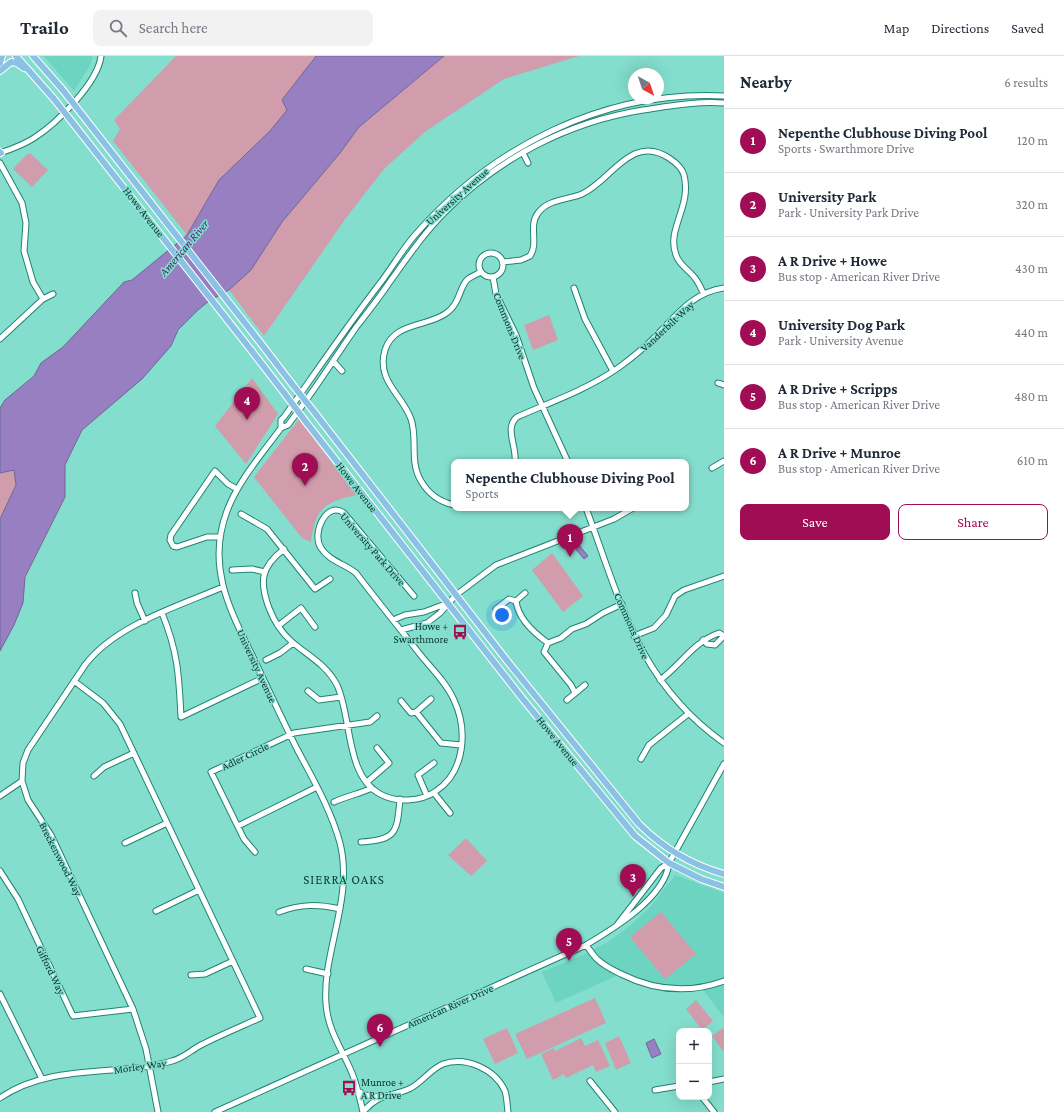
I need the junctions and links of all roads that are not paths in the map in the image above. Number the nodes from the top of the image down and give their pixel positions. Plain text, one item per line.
1 (2, 56) edge
2 (16, 56) edge
3 (33, 56) edge
4 (101, 56) edge
5 (0, 63) edge
6 (0, 71) edge
7 (30, 72) junction
8 (724, 96) edge
9 (724, 103) edge
10 (0, 153) edge
11 (523, 153) junction
12 (0, 163) edge
13 (528, 163) dead end
14 (503, 262) junction
15 (481, 272) junction
16 (493, 277) junction
17 (574, 288) dead end
18 (724, 288) edge
19 (53, 294) dead end
20 (704, 294) junction
21 (43, 299) junction
22 (0, 339) edge
23 (333, 361) junction
24 (342, 370) dead end
25 (613, 371) junction
26 (718, 383) dead end
27 (724, 386) edge
28 (542, 406) junction
29 (281, 428) junction
30 (515, 459) edge
31 (567, 459) edge
32 (724, 461) edge
33 (712, 468) dead end
34 (237, 489) junction
35 (451, 504) edge
36 (587, 511) edge
37 (627, 511) edge
38 (240, 514) dead end
39 (593, 527) junction
40 (220, 537) junction
41 (284, 549) junction
42 (232, 570) dead end
43 (265, 572) junction
44 (724, 576) edge
45 (330, 579) dead end
46 (222, 587) junction
47 (135, 593) dead end
48 (525, 593) dead end
49 (456, 595) junction
50 (414, 596) dead end
51 (516, 601) junction
52 (448, 603) junction
53 (622, 604) junction
54 (496, 609) dead end
55 (162, 613) junction
56 (393, 620) junction
57 (145, 621) junction
58 (278, 626) junction
59 (315, 627) dead end
60 (401, 630) junction
61 (634, 636) junction
62 (703, 640) dead end
63 (293, 643) junction
64 (548, 643) junction
65 (266, 660) dead end
66 (263, 678) junction
67 (660, 680) junction
68 (74, 681) junction
69 (585, 684) dead end
70 (308, 691) dead end
71 (575, 693) junction
72 (342, 697) junction
73 (432, 699) dead end
74 (401, 700) dead end
75 (567, 700) dead end
76 (416, 712) junction
77 (688, 714) junction
78 (377, 716) dead end
79 (348, 725) junction
80 (290, 735) junction
81 (724, 744) edge
82 (462, 745) junction
83 (377, 748) dead end
84 (134, 753) junction
85 (641, 759) dead end
86 (434, 763) dead end
87 (724, 764) edge
88 (94, 776) dead end
89 (22, 781) junction
90 (367, 782) junction
91 (317, 787) junction
92 (372, 788) junction
93 (434, 793) junction
94 (0, 796) edge
95 (427, 796) junction
96 (400, 799) junction
97 (334, 802) dead end
98 (450, 813) dead end
99 (167, 822) junction
100 (238, 826) junction
101 (361, 842) dead end
102 (125, 843) dead end
103 (255, 852) dead end
104 (675, 853) junction
105 (669, 864) junction
106 (0, 871) edge
107 (724, 874) edge
108 (724, 887) edge
109 (199, 890) junction
110 (340, 909) junction
111 (156, 911) dead end
112 (279, 912) dead end
113 (617, 925) junction
114 (586, 945) junction
115 (233, 961) junction
116 (306, 969) dead end
117 (328, 974) junction
118 (191, 975) dead end
119 (724, 980) edge
120 (0, 994) edge
121 (133, 1009) junction
122 (343, 1054) junction
123 (149, 1066) junction
124 (42, 1079) junction
125 (724, 1079) edge
126 (590, 1081) dead end
127 (712, 1081) edge
128 (676, 1086) edge
129 (655, 1090) dead end
130 (358, 1091) junction
131 (379, 1097) junction
132 (0, 1098) edge
133 (704, 1100) edge
134 (158, 1112) edge
135 (215, 1112) edge
136 (363, 1112) edge
137 (508, 1112) edge
138 (615, 1112) edge
139 (714, 1112) edge

1 - 5 main road
2 - 7 main road, Howe Avenue
3 - 49 main road, Howe Avenue, bridge
4 - 10 street
6 - 7 main road
7 - 52 main road, Howe Avenue, bridge
8 - 29 street, University Avenue
9 - 11 street, University Avenue
11 - 13 street
11 - 23 street, University Avenue
12 - 21 street
14 - 15 street
14 - 16 street
14 - 20 street
15 - 16 street
15 - 35 street
16 - 28 street, Commons Drive
17 - 25 street
18 - 20 street, Vanderbilt Way
19 - 21 street
20 - 25 street, Vanderbilt Way
21 - 22 street
23 - 24 street
23 - 29 street, University Avenue
25 - 28 street, Vanderbilt Way
26 - 27 street
28 - 30 street, Vanderbilt Way
28 - 31 street, Commons Drive
29 - 34 street, University Avenue
32 - 33 street
34 - 40 street, University Avenue
34 - 40 street
36 - 39 street, Commons Drive
37 - 39 street
38 - 41 street
39 - 49 street
39 - 53 street, Commons Drive
40 - 46 street, University Avenue
41 - 43 street
41 - 45 street
42 - 43 street
43 - 58 street, University Park Drive
44 - 61 street
46 - 55 street, Breckenwood Way
46 - 66 street, University Avenue
47 - 57 street
48 - 51 street
49 - 52 street
49 - 104 main road, Howe Avenue
50 - 56 street, University Park Drive
51 - 54 street
51 - 64 street
52 - 56 street
52 - 60 street
52 - 105 main road, Howe Avenue
53 - 61 street, Commons Drive
53 - 64 street
55 - 57 street, Breckenwood Way
55 - 66 street
56 - 60 street, University Park Drive
57 - 68 street, Breckenwood Way
58 - 59 street
58 - 63 street, University Park Drive
60 - 82 street, University Park Drive
61 - 67 street, Commons Drive
62 - 67 street
63 - 65 street
63 - 72 street, University Park Drive
64 - 71 street
66 - 80 street, University Avenue
67 - 77 street, Commons Drive
68 - 84 street, Morley Way
68 - 89 street, Breckenwood Way
69 - 71 street
70 - 72 street
71 - 75 street
72 - 79 street, University Park Drive
73 - 76 street
74 - 76 street
76 - 82 street
77 - 81 street, Commons Drive
77 - 85 street
78 - 79 street
79 - 80 street
79 - 90 street, University Park Drive
80 - 91 street, University Avenue
80 - 100 street, Adler Circle
82 - 93 street, University Park Drive
83 - 90 street
84 - 88 street
84 - 99 street, Morley Way
86 - 95 street
87 - 104 street, American River Drive
89 - 94 street
89 - 121 street, Breckenwood Way
90 - 92 street, University Park Drive
91 - 100 street
91 - 110 street, University Avenue
92 - 96 street, University Park Drive
92 - 97 street
93 - 95 street, University Park Drive
93 - 98 street
95 - 96 street, University Park Drive
96 - 101 street
99 - 102 street
99 - 109 street, Morley Way
100 - 103 street, Adler Circle
104 - 105 street, American River Drive
104 - 107 main road, Howe Avenue
105 - 108 main road, Howe Avenue
105 - 113 street, American River Drive
105 - 113 street, American River Drive
106 - 121 street, Gifford Way
109 - 111 street
109 - 115 street, Morley Way
110 - 112 street
110 - 117 street, University Avenue
113 - 114 street, American River Drive
114 - 119 street
114 - 122 street, American River Drive
115 - 118 street
115 - 123 street, Morley Way
116 - 117 street
117 - 122 street, University Avenue
120 - 124 street
121 - 123 street, Breckenwood Way
122 - 130 street, University Avenue
122 - 135 street, American River Drive
123 - 124 street, Morley Way
123 - 134 street, Breckenwood Way
124 - 132 street, Morley Way
125 - 127 street
126 - 138 street
128 - 129 street
130 - 131 street
130 - 136 street, University Avenue
131 - 136 street
131 - 137 street
133 - 139 street

